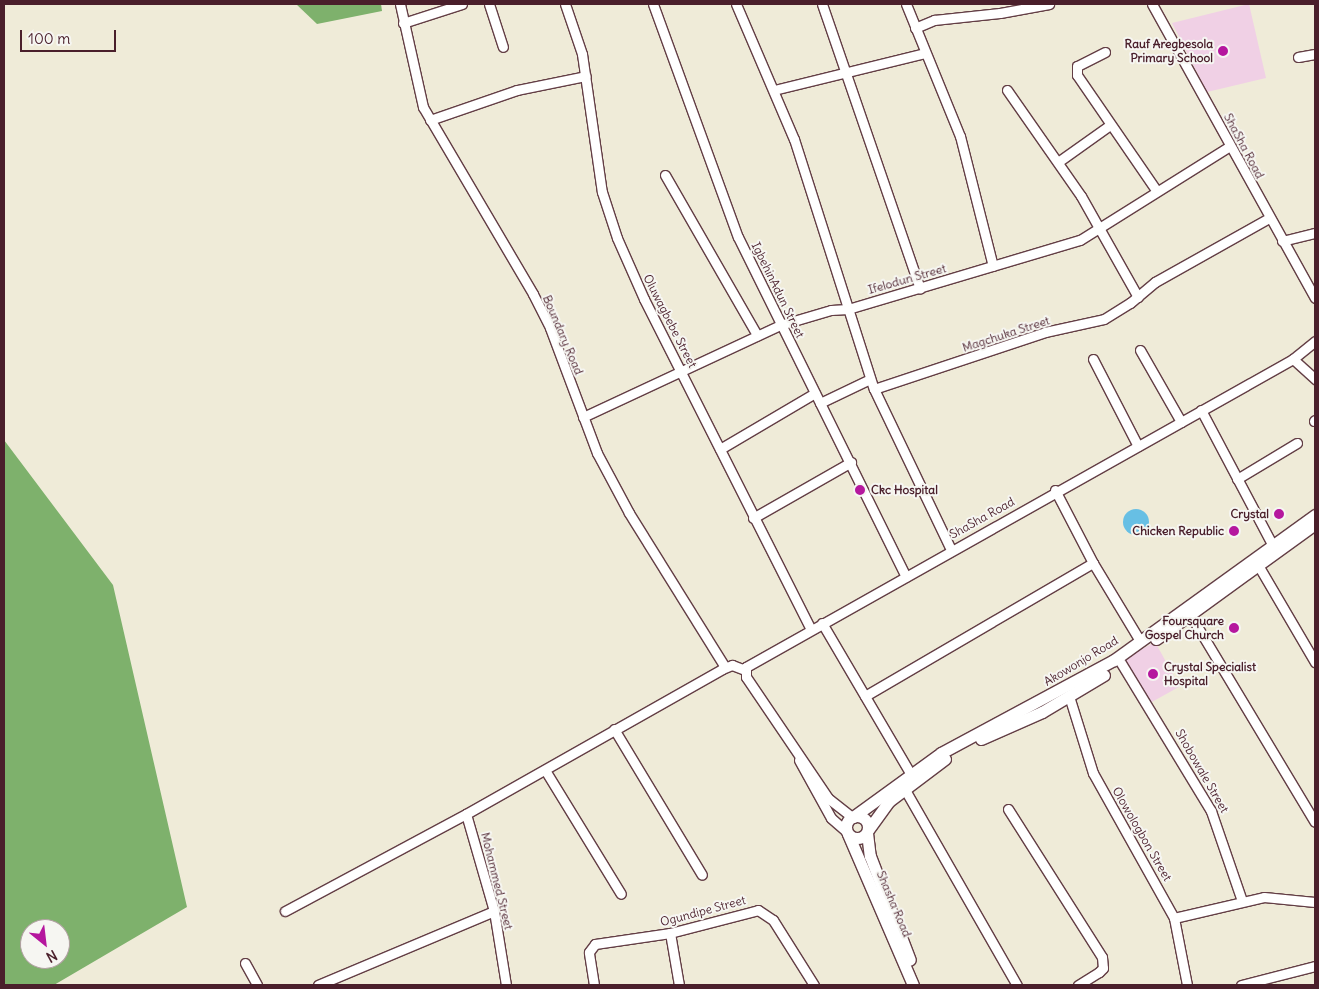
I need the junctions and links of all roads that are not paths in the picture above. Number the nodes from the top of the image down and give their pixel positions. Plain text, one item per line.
1 (400, 4) edge
2 (462, 4) edge
3 (488, 4) edge
4 (565, 4) edge
5 (653, 4) edge
6 (736, 4) edge
7 (822, 4) edge
8 (906, 4) edge
9 (1049, 4) edge
10 (1152, 4) edge
11 (404, 23) junction
12 (915, 28) junction
13 (503, 47) dead end
14 (1105, 52) dead end
15 (925, 53) junction
16 (1315, 54) edge
17 (1298, 58) dead end
18 (847, 70) junction
19 (586, 76) junction
20 (774, 90) junction
21 (1007, 90) dead end
22 (430, 120) junction
23 (1110, 125) junction
24 (1230, 146) junction
25 (1058, 162) junction
26 (665, 175) dead end
27 (1156, 190) junction
28 (1269, 218) junction
29 (1100, 228) junction
30 (1315, 233) edge
31 (1282, 241) junction
32 (993, 266) junction
33 (920, 288) junction
34 (1138, 297) junction
35 (1315, 298) edge
36 (848, 309) junction
37 (780, 326) junction
38 (757, 335) junction
39 (1315, 340) edge
40 (1140, 350) dead end
41 (1094, 359) dead end
42 (1293, 359) junction
43 (683, 373) junction
44 (870, 379) junction
45 (1315, 379) edge
46 (874, 389) junction
47 (815, 393) junction
48 (820, 403) junction
49 (1201, 410) junction
50 (583, 417) junction
51 (1181, 422) junction
52 (1297, 443) dead end
53 (1138, 446) junction
54 (720, 449) junction
55 (851, 462) junction
56 (1237, 479) junction
57 (1056, 490) junction
58 (1315, 514) edge
59 (753, 518) junction
60 (1315, 524) edge
61 (1272, 544) junction
62 (951, 550) junction
63 (1093, 563) junction
64 (1251, 567) junction
65 (906, 576) junction
66 (1191, 616) junction
67 (822, 623) junction
68 (811, 629) junction
69 (1140, 641) junction
70 (1315, 662) edge
71 (1121, 663) junction
72 (725, 667) junction
73 (745, 670) junction
74 (865, 696) junction
75 (1062, 697) junction
76 (614, 730) junction
77 (796, 750) junction
78 (545, 770) junction
79 (910, 773) junction
80 (904, 788) junction
81 (1008, 809) dead end
82 (466, 814) junction
83 (852, 817) junction
84 (1315, 822) edge
85 (868, 831) junction
86 (848, 833) junction
87 (702, 875) dead end
88 (621, 894) dead end
89 (1242, 901) junction
90 (1315, 902) edge
91 (494, 910) junction
92 (285, 911) dead end
93 (1174, 918) junction
94 (670, 934) junction
95 (245, 963) dead end
96 (1315, 966) edge
97 (324, 984) edge
98 (1248, 984) edge
99 (257, 985) edge
100 (506, 985) edge
101 (594, 985) edge
102 (678, 985) edge
103 (814, 985) edge
104 (913, 985) edge
105 (920, 985) edge
106 (1016, 985) edge
107 (1078, 985) edge
108 (1187, 985) edge

1 - 11 street, Boundary Road
2 - 11 street
3 - 13 street
4 - 19 street, Oluwagbebe Street
5 - 37 street, IgbehinAdun Street
6 - 20 street
7 - 18 street
8 - 12 street
9 - 12 street
10 - 24 street, ShaSha Road
11 - 22 street, Boundary Road
12 - 15 street
14 - 23 street
15 - 18 street
15 - 32 street
16 - 17 street
18 - 20 street
18 - 33 street
19 - 22 street
19 - 43 street, Oluwagbebe Street
20 - 36 street
21 - 25 street
22 - 50 street, Boundary Road
23 - 25 street
23 - 27 street
24 - 27 street, Ifelodun Street
24 - 28 street, ShaSha Road
25 - 29 street
26 - 38 street
27 - 29 street, Ifelodun Street
28 - 31 street, ShaSha Road
28 - 34 street, Magchuka Street
29 - 32 street, Ifelodun Street
29 - 34 street
30 - 31 street
31 - 35 street, ShaSha Road
32 - 33 street, Ifelodun Street
33 - 36 street, Ifelodun Street
34 - 46 street, Magchuka Street
36 - 37 street, Ifelodun Street
36 - 44 street
37 - 38 street, Ifelodun Street
37 - 47 street, IgbehinAdun Street
38 - 43 street, Ifelodun Street
39 - 42 street, ShaSha Road
40 - 51 street
41 - 53 street
42 - 45 street
42 - 49 street, ShaSha Road
43 - 50 street, Ifelodun Street
43 - 54 street, Oluwagbebe Street
44 - 46 street
44 - 48 street
46 - 62 street
47 - 48 street, IgbehinAdun Street
47 - 54 street
48 - 55 street, IgbehinAdun Street
49 - 51 street, ShaSha Road
49 - 56 street
50 - 72 street, Boundary Road
51 - 53 street, ShaSha Road
52 - 56 street
53 - 57 street, ShaSha Road
54 - 59 street, Oluwagbebe Street
55 - 59 street
55 - 65 street, IgbehinAdun Street
56 - 61 street
57 - 62 street, ShaSha Road
57 - 63 street
58 - 61 main road, Akowonjo Road
59 - 68 street, Oluwagbebe Street
60 - 64 main road, Akowonjo Road
61 - 64 main road, Akowonjo Road
62 - 65 street, ShaSha Road
63 - 69 street
63 - 74 street
64 - 66 main road, Akowonjo Road
64 - 69 main road, Akowonjo Road
64 - 70 street
65 - 67 street, ShaSha Road
66 - 71 main road, Akowonjo Road
66 - 84 street
67 - 68 street, ShaSha Road
67 - 74 street
68 - 73 street, ShaSha Road
69 - 75 main road, Akowonjo Road
71 - 75 main road, Akowonjo Road
71 - 89 street, Shobowale Street
72 - 73 street
72 - 76 street
73 - 77 street
74 - 79 street
75 - 79 main road, Akowonjo Road
75 - 80 main road, Akowonjo Road
75 - 93 street, Olowologbon Street
76 - 78 street
76 - 87 street
77 - 83 street
77 - 86 street
78 - 82 street
78 - 88 street
79 - 83 main road, Akowonjo Road
80 - 85 main road, Akowonjo Road
80 - 106 street
81 - 107 street
82 - 91 street, Mohammed Street
82 - 92 street
83 - 85 main road
83 - 86 main road
85 - 86 main road
85 - 105 main road, Shasha Road
86 - 104 main road, Shasha Road
89 - 90 street
89 - 93 street
91 - 97 street
91 - 100 street, Mohammed Street
93 - 108 street, Olowologbon Street
94 - 101 street, Ogundipe Street
94 - 102 street
94 - 103 street, Ogundipe Street
95 - 99 street
96 - 98 street

